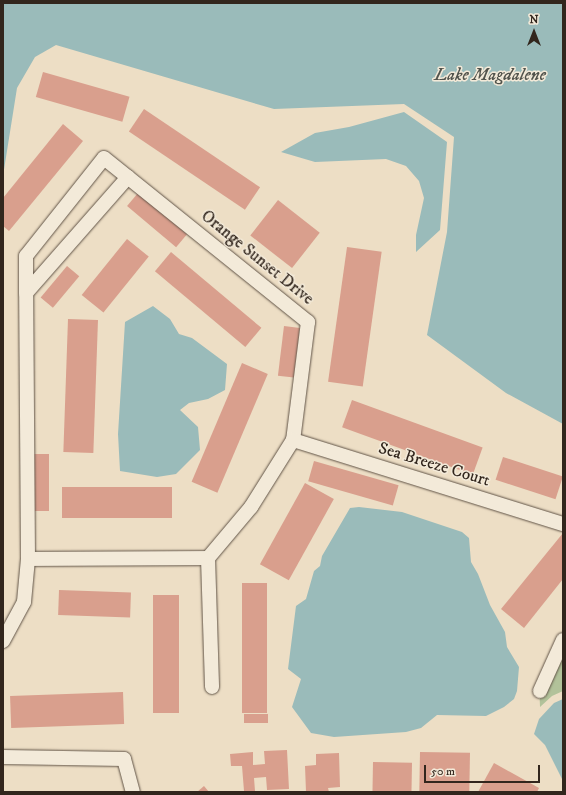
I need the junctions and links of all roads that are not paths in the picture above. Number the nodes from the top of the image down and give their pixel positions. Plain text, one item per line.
1 (128, 177) junction
2 (26, 293) junction
3 (293, 440) junction
4 (563, 524) edge
5 (208, 558) junction
6 (28, 559) junction
7 (563, 640) edge
8 (3, 641) edge
9 (212, 687) dead end
10 (540, 691) dead end
11 (3, 757) edge
12 (133, 792) edge

1 - 2 street
1 - 2 street, Orange Sunset Drive
1 - 3 street, Orange Sunset Drive
2 - 6 street, Orange Sunset Drive
3 - 4 street, Sea Breeze Court
3 - 5 street, Orange Sunset Drive
5 - 6 street
5 - 9 street
6 - 8 street, Orange Sunset Drive
7 - 10 street
11 - 12 street

